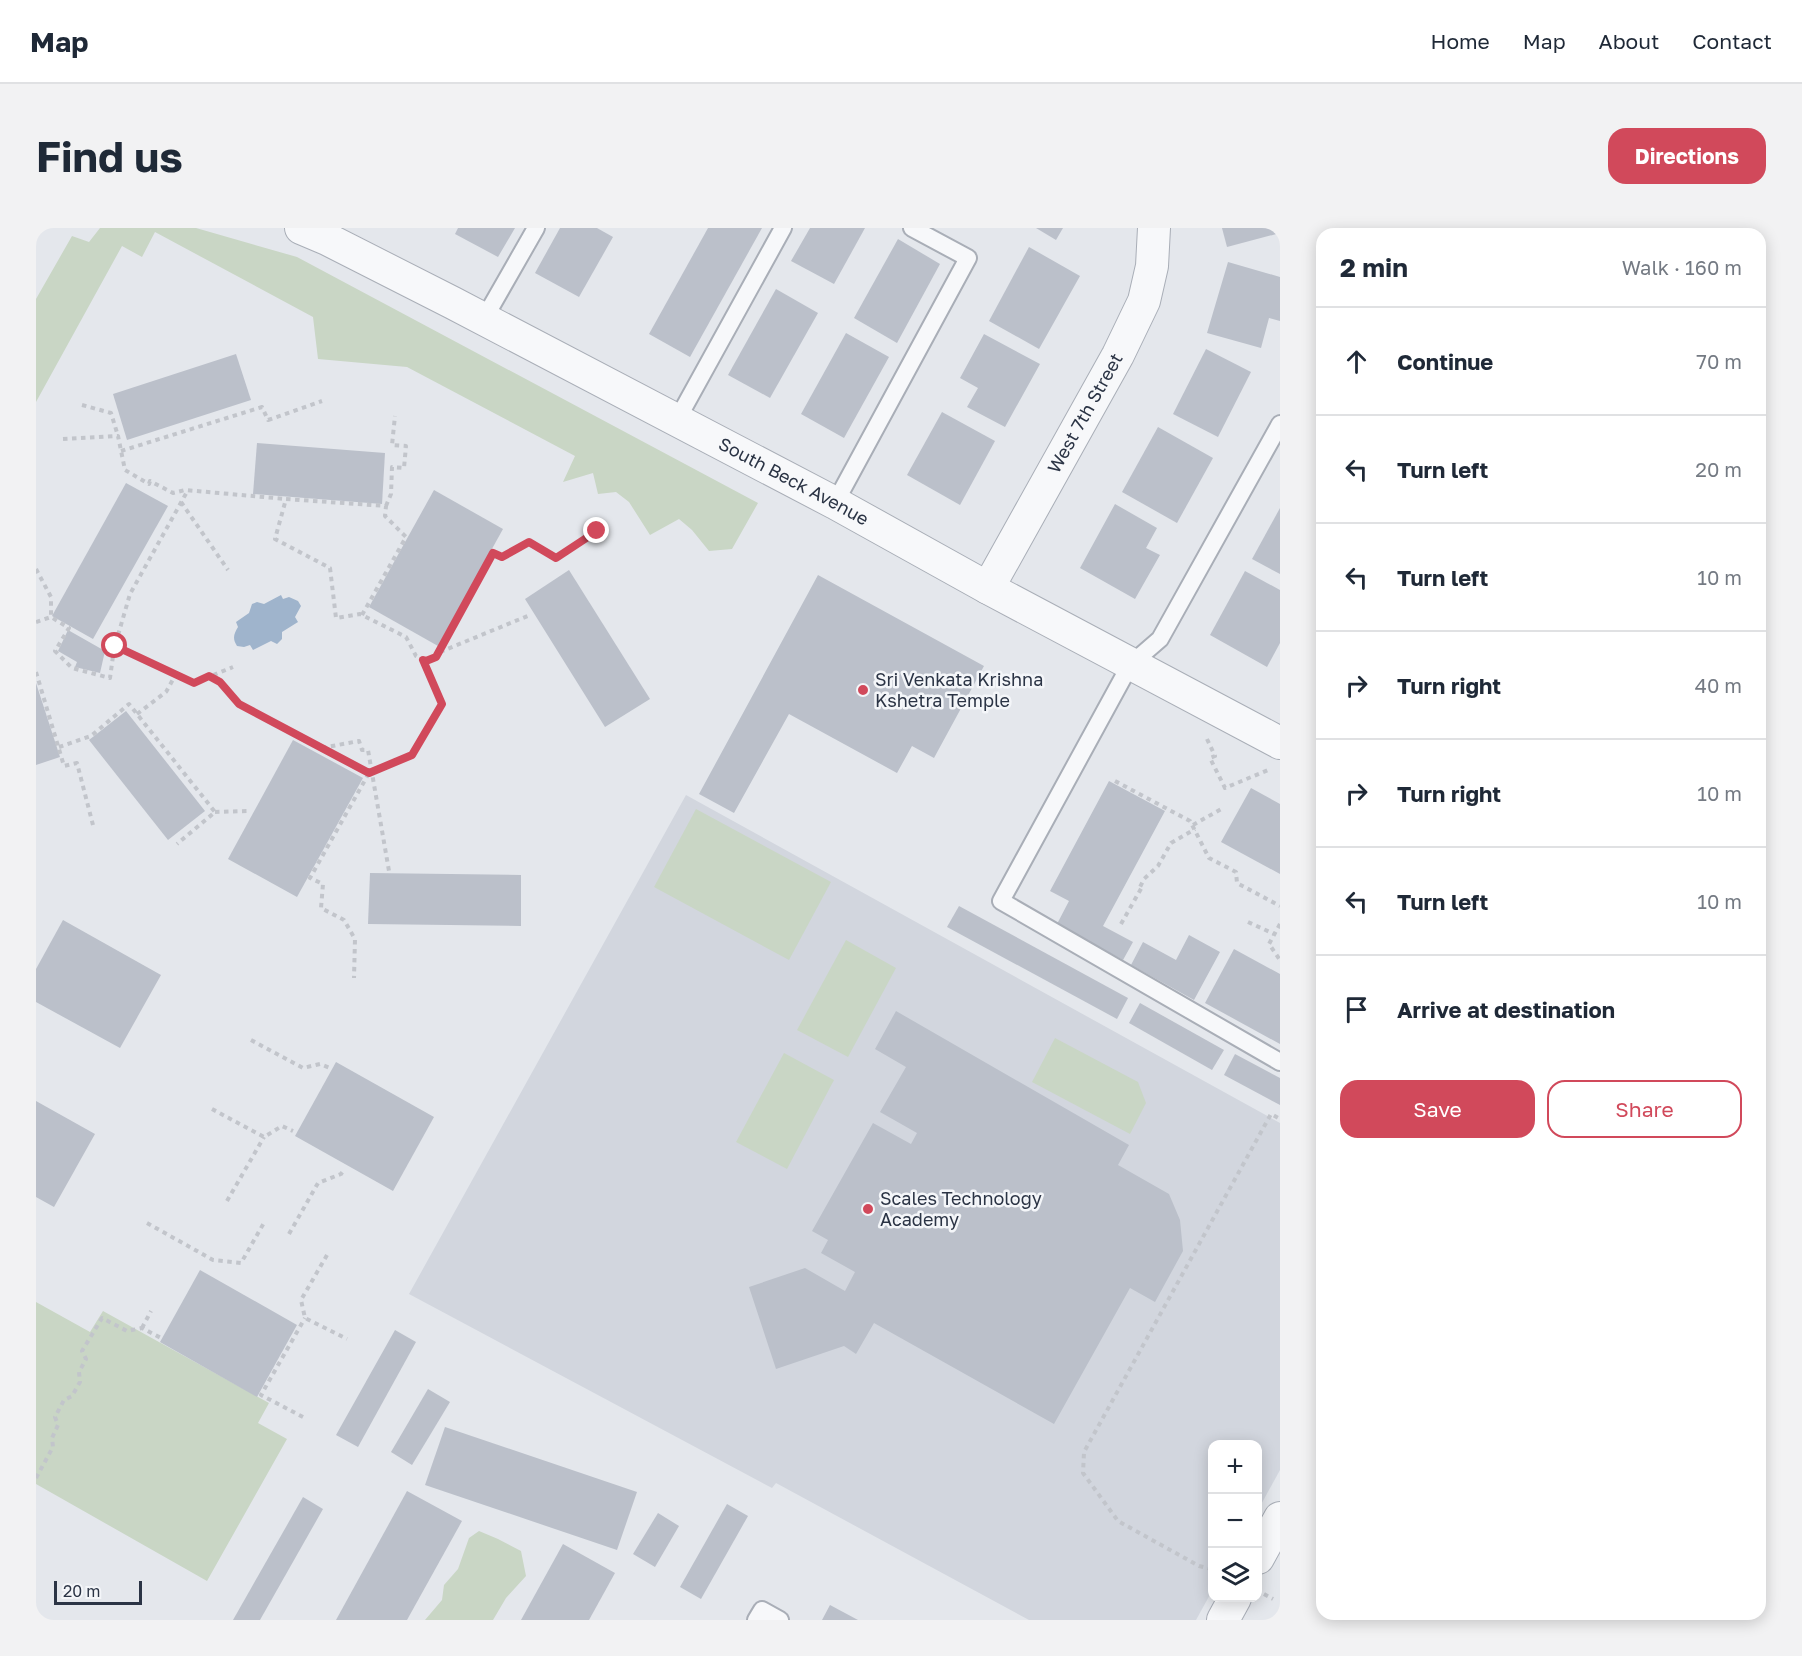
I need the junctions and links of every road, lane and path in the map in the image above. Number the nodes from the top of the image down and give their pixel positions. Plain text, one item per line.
1 (301, 228) edge
2 (536, 228) edge
3 (783, 228) edge
4 (912, 228) edge
5 (1154, 229) edge
6 (484, 319) junction
7 (322, 401) dead end
8 (82, 405) dead end
9 (395, 416) dead end
10 (677, 420) junction
11 (1280, 424) edge
12 (118, 436) junction
13 (63, 440) dead end
14 (121, 450) junction
15 (188, 490) junction
16 (285, 498) junction
17 (182, 502) junction
18 (835, 503) junction
19 (386, 506) junction
20 (597, 531) dead end
21 (36, 569) edge
22 (228, 570) dead end
23 (988, 588) junction
24 (362, 615) junction
25 (530, 615) dead end
26 (51, 617) junction
27 (36, 622) edge
28 (115, 646) junction
29 (439, 653) junction
30 (423, 660) junction
31 (1130, 664) junction
32 (233, 667) dead end
33 (36, 672) edge
34 (176, 674) junction
35 (209, 676) junction
36 (137, 714) junction
37 (1206, 735) dead end
38 (59, 747) junction
39 (322, 748) junction
40 (1276, 755) edge
41 (370, 772) junction
42 (1115, 781) dead end
43 (1223, 808) dead end
44 (250, 811) dead end
45 (216, 812) junction
46 (1194, 827) junction
47 (94, 829) dead end
48 (177, 844) dead end
49 (389, 871) dead end
50 (1280, 906) edge
51 (1248, 922) dead end
52 (1121, 924) dead end
53 (1280, 924) edge
54 (1274, 934) junction
55 (1280, 960) edge
56 (354, 978) dead end
57 (251, 1040) dead end
58 (1280, 1062) edge
59 (330, 1068) dead end
60 (212, 1109) dead end
61 (1280, 1119) edge
62 (293, 1131) dead end
63 (264, 1137) junction
64 (344, 1170) dead end
65 (227, 1201) dead end
66 (265, 1221) dead end
67 (147, 1223) dead end
68 (289, 1234) dead end
69 (327, 1255) dead end
70 (151, 1311) dead end
71 (305, 1318) junction
72 (142, 1328) junction
73 (161, 1338) dead end
74 (346, 1339) dead end
75 (303, 1418) dead end
76 (36, 1478) edge
77 (1208, 1568) edge
78 (1262, 1598) edge
79 (1273, 1599) dead end
80 (1242, 1602) edge
81 (756, 1620) edge
82 (780, 1620) edge
83 (1223, 1620) edge

1 - 6 street, South Beck Avenue
2 - 6 lane
3 - 10 lane
4 - 18 lane
5 - 23 street, West 7th Street
6 - 10 street, South Beck Avenue
7 - 14 path
8 - 12 path
9 - 19 path
10 - 18 street, South Beck Avenue
11 - 31 lane
12 - 13 path
12 - 14 path
14 - 15 path
15 - 16 path
15 - 17 path
16 - 19 path
16 - 24 path
17 - 22 path
17 - 28 path
18 - 23 street, South Beck Avenue
19 - 24 path
20 - 29 path
21 - 26 path
23 - 31 street, South Beck Avenue
24 - 30 path
25 - 29 path
26 - 27 path
26 - 28 path
28 - 34 path
29 - 30 path
30 - 41 path
31 - 40 street, South Beck Avenue
31 - 58 lane
32 - 35 path
33 - 38 path
34 - 35 path
34 - 36 path
35 - 39 path
36 - 38 path
36 - 45 path
37 - 40 path
38 - 47 path
39 - 41 path
39 - 41 path
41 - 49 path
41 - 56 path
42 - 46 path
43 - 46 path
44 - 45 path
45 - 48 path
46 - 50 path
46 - 52 path
51 - 54 path
53 - 54 path
54 - 55 path
57 - 59 path
60 - 63 path
61 - 77 path
62 - 63 path
63 - 65 path
64 - 68 path
66 - 67 path
69 - 71 path
70 - 72 path
71 - 74 path
71 - 75 path
72 - 73 path
72 - 76 path
78 - 79 path
80 - 83 street
81 - 82 lane

